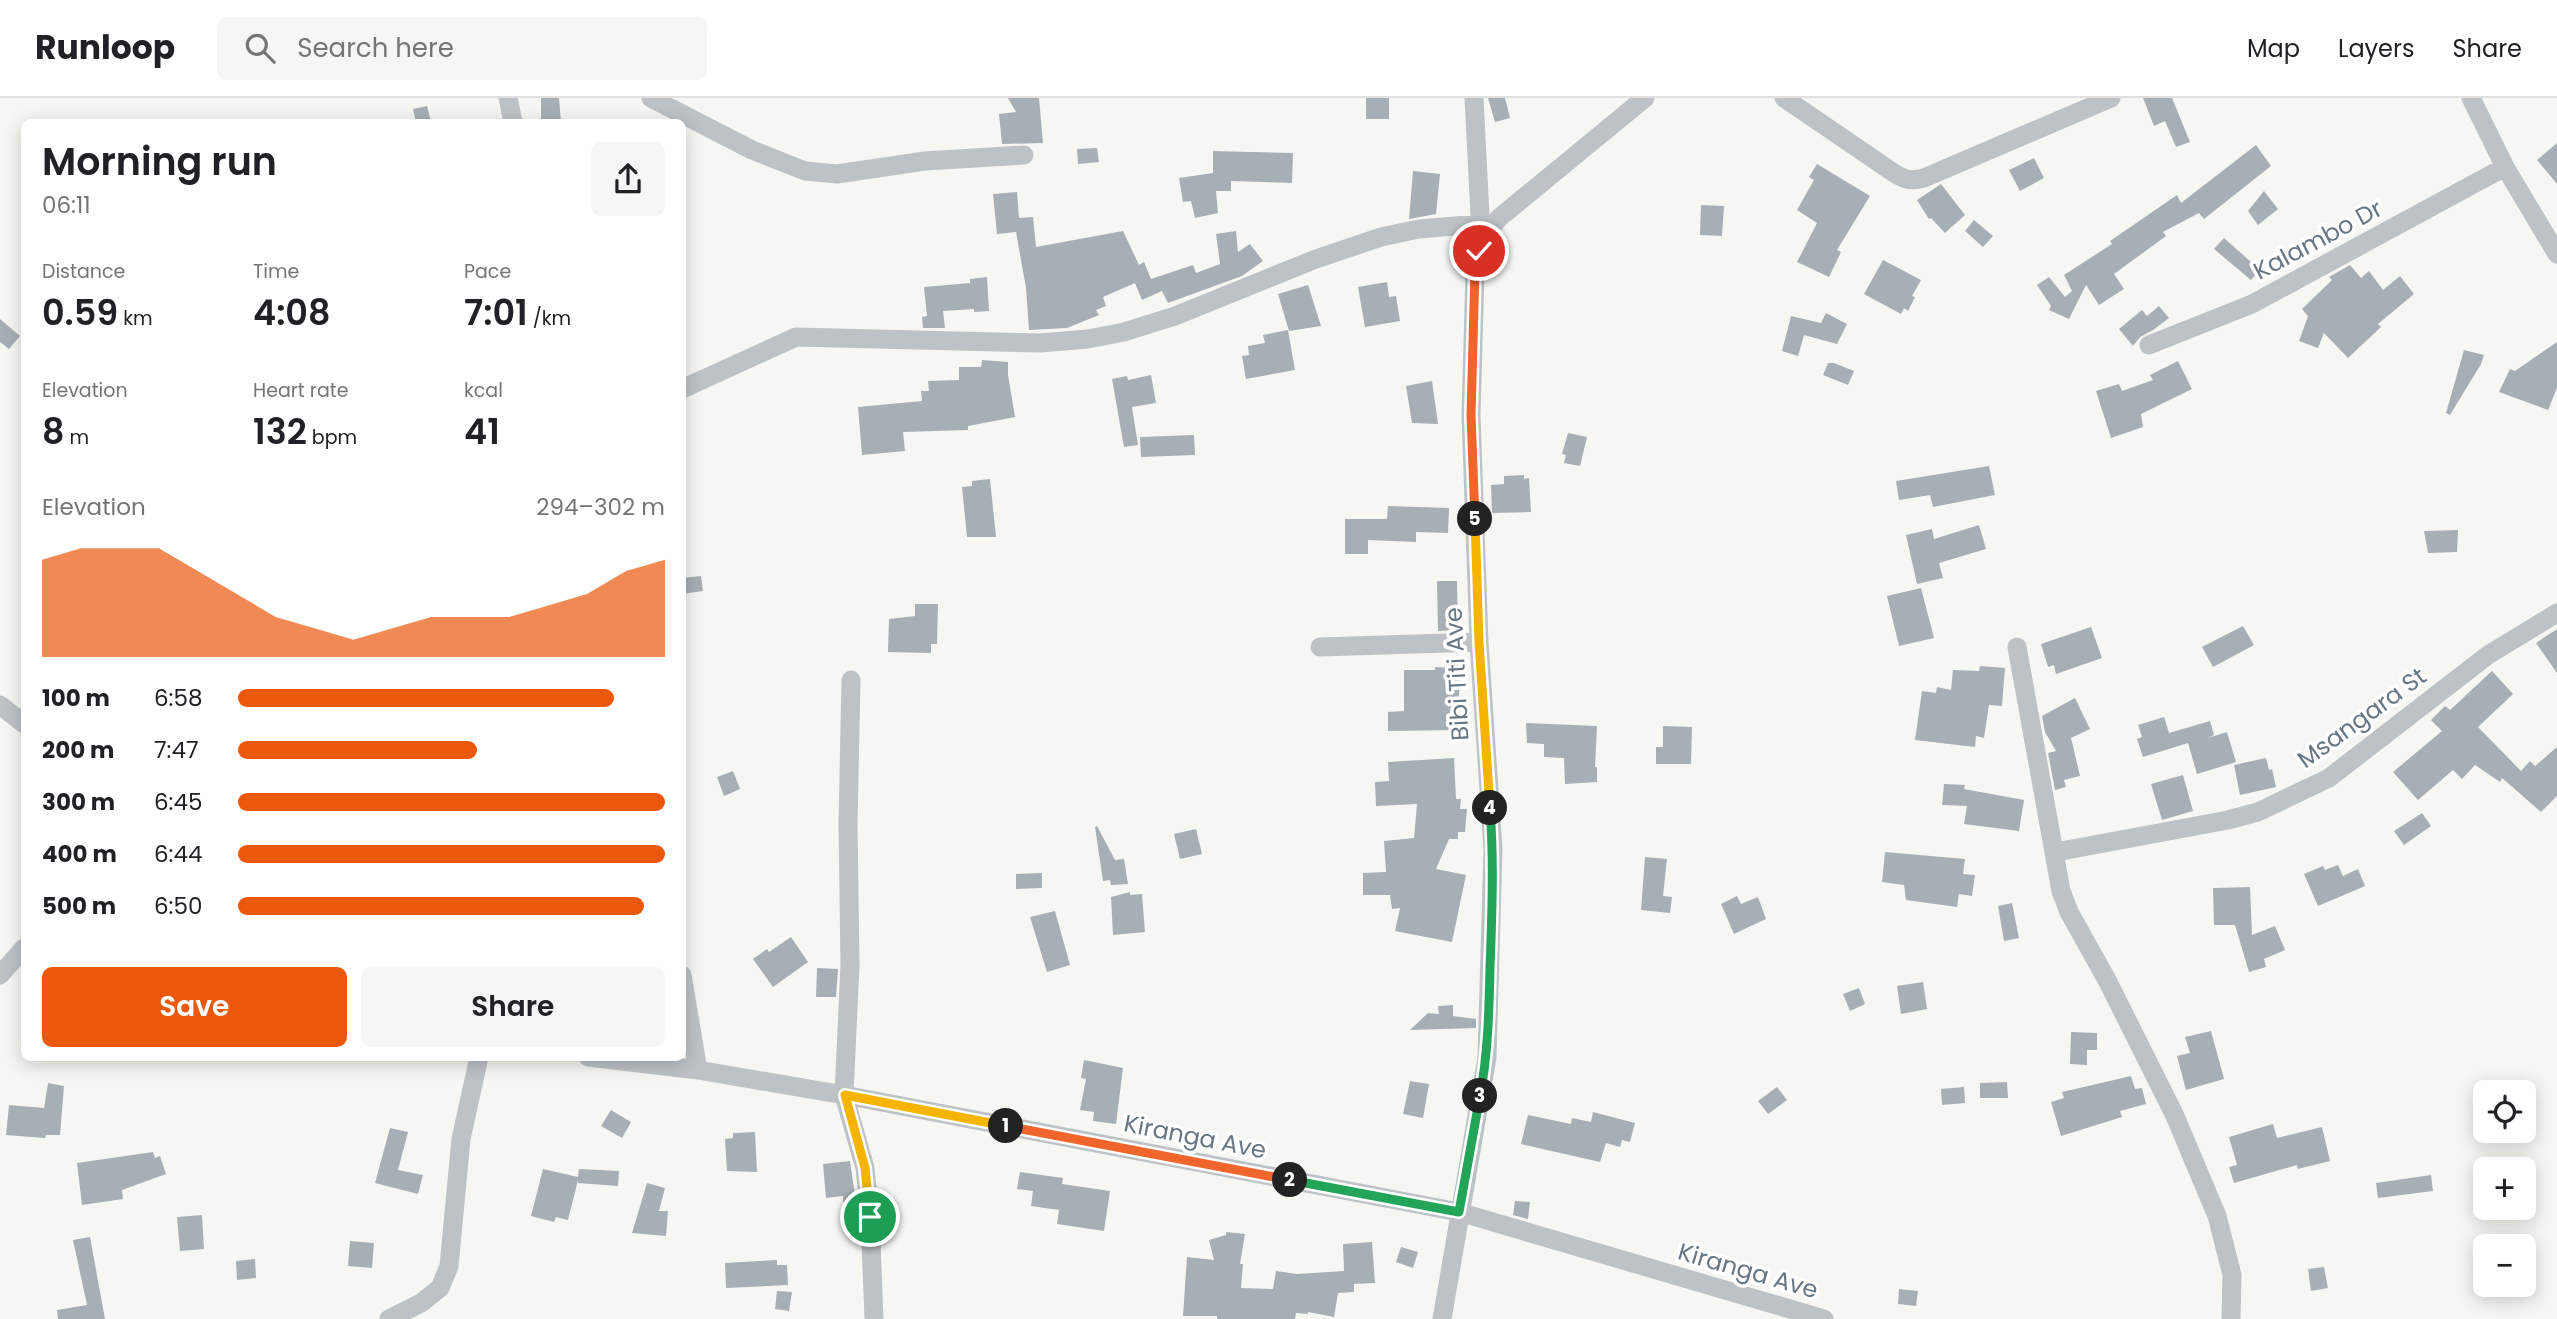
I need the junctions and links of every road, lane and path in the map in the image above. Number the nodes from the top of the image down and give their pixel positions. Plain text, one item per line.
1 (508, 98) edge
2 (651, 98) edge
3 (1474, 98) edge
4 (1645, 98) edge
5 (1784, 98) edge
6 (2111, 98) edge
7 (2471, 98) edge
8 (512, 119) edge
9 (1024, 155) dead end
10 (2505, 167) junction
11 (1480, 232) junction
12 (2557, 254) edge
13 (2149, 345) dead end
14 (686, 387) edge
15 (2557, 613) edge
16 (1479, 642) junction
17 (1320, 647) dead end
18 (2017, 647) dead end
19 (851, 680) dead end
20 (0, 705) edge
21 (21, 722) edge
22 (2056, 852) junction
23 (21, 951) edge
24 (0, 975) edge
25 (686, 999) edge
26 (478, 1061) edge
27 (622, 1061) edge
28 (698, 1070) junction
29 (845, 1095) junction
30 (1459, 1212) junction
31 (389, 1319) edge
32 (874, 1319) edge
33 (1442, 1319) edge
34 (1824, 1319) edge
35 (2231, 1319) edge

1 - 8 street
2 - 9 street
3 - 11 street
4 - 11 street, Bibi Titi Ave
5 - 6 street
7 - 10 street
10 - 12 street
10 - 13 street, Kalambo Dr
11 - 14 street
11 - 16 street, Bibi Titi Ave
15 - 22 street, Msangara St
16 - 17 street
16 - 30 street, Bibi Titi Ave
18 - 22 street
19 - 29 street
20 - 21 street
22 - 35 street
23 - 24 street
25 - 28 street
26 - 31 street
27 - 28 street, Kiranga Ave
28 - 29 street, Kiranga Ave
29 - 30 street, Kiranga Ave
29 - 32 street
30 - 33 street, Bibi Titi Ave
30 - 34 street, Kiranga Ave

